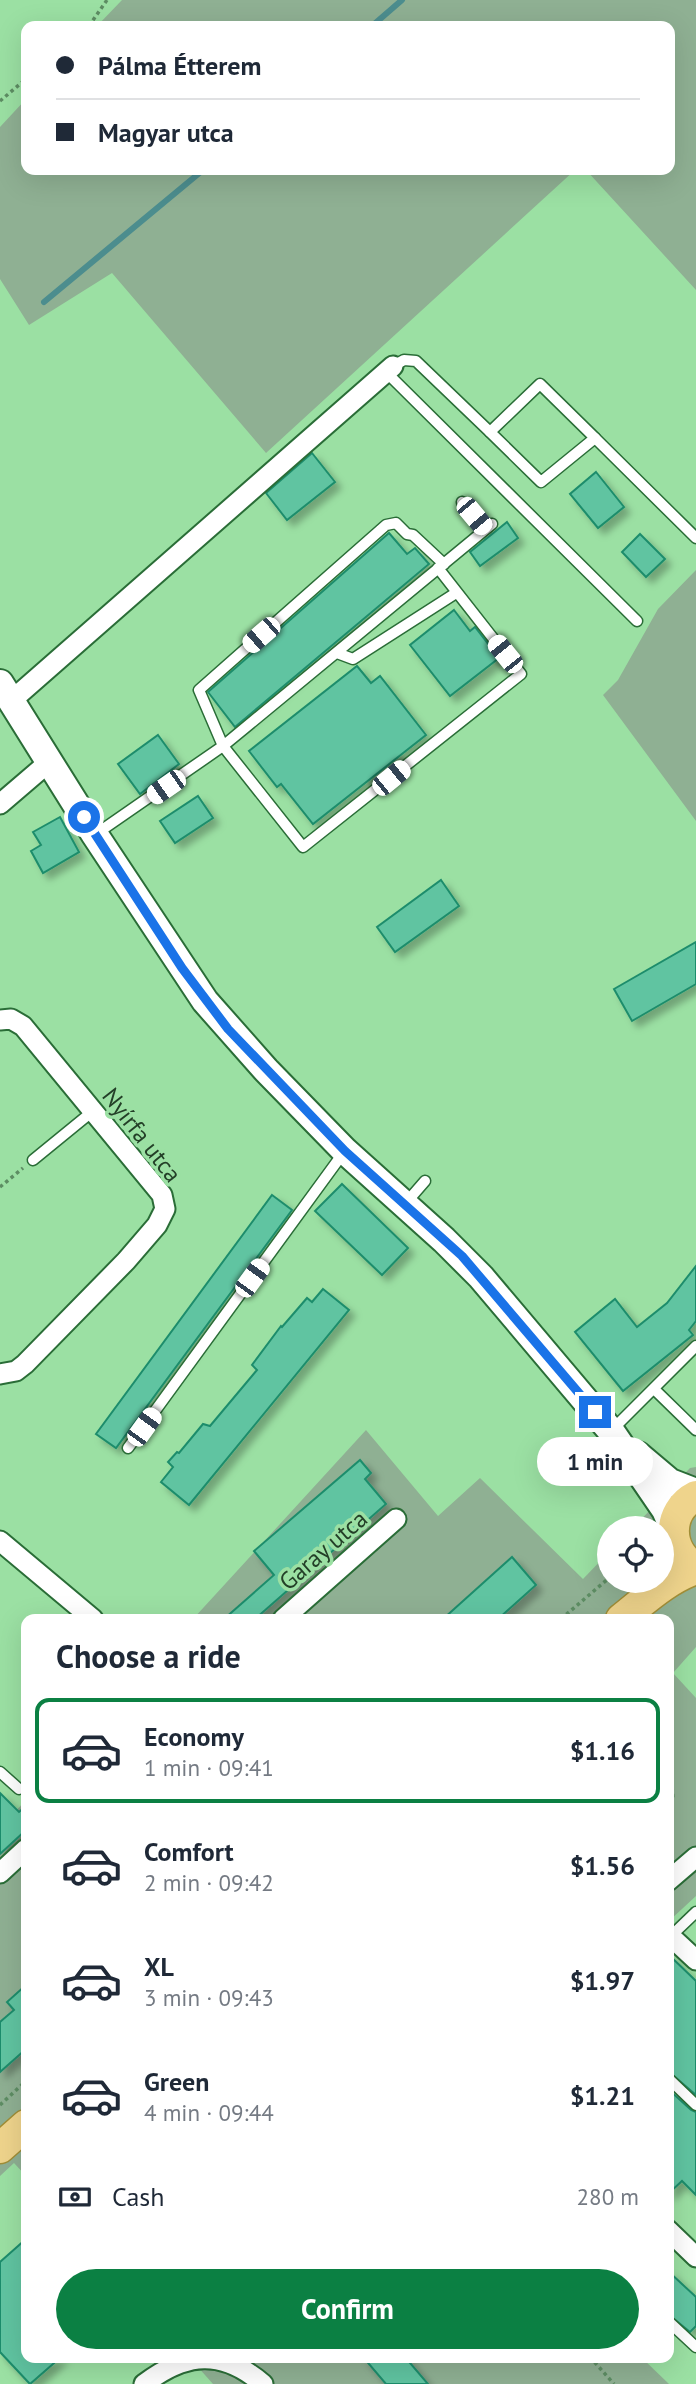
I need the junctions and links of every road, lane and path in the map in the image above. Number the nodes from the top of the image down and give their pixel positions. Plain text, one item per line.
1 (107, 0) edge
2 (92, 21) edge
3 (21, 83) edge
4 (0, 101) edge
5 (390, 369) junction
6 (490, 432) junction
7 (594, 438) junction
8 (462, 502) dead end
9 (696, 538) edge
10 (441, 566) junction
11 (456, 593) junction
12 (637, 621) dead end
13 (337, 653) junction
14 (6, 692) edge
15 (223, 746) junction
16 (49, 762) junction
17 (0, 804) edge
18 (95, 835) junction
19 (0, 1020) edge
20 (93, 1111) junction
21 (345, 1151) junction
22 (33, 1160) joint
23 (425, 1181) dead end
24 (0, 1187) edge
25 (405, 1205) junction
26 (696, 1346) edge
27 (0, 1374) edge
28 (653, 1389) junction
29 (696, 1430) edge
30 (611, 1431) junction
31 (128, 1448) dead end
32 (696, 1494) edge
33 (666, 1516) edge
34 (396, 1519) dead end
35 (674, 1530) edge
36 (0, 1541) edge
37 (674, 1546) edge
38 (696, 1568) edge
39 (597, 1588) edge
40 (626, 1593) edge
41 (87, 1614) edge
42 (288, 1614) edge
43 (567, 1614) edge
44 (604, 1614) edge
45 (627, 1614) edge
46 (0, 1772) edge
47 (19, 1789) dead end
48 (21, 1854) edge
49 (696, 1857) edge
50 (0, 1873) edge
51 (674, 1876) edge
52 (696, 1912) edge
53 (674, 1931) edge
54 (674, 1939) edge
55 (696, 1960) edge
56 (674, 2084) edge
57 (21, 2086) edge
58 (0, 2105) edge
59 (696, 2105) edge
60 (21, 2129) edge
61 (0, 2148) edge
62 (674, 2236) edge
63 (696, 2257) edge
64 (674, 2327) edge
65 (696, 2347) edge
66 (182, 2363) edge
67 (227, 2363) edge
68 (595, 2363) edge
69 (144, 2384) edge
70 (263, 2384) edge
71 (614, 2384) edge

1 - 2 path
3 - 4 path
5 - 6 lane
5 - 12 lane
5 - 14 street
6 - 7 lane
6 - 7 lane
7 - 9 lane
8 - 10 lane
10 - 11 lane
10 - 13 lane
10 - 15 lane
11 - 13 lane
11 - 15 lane
13 - 15 lane
14 - 16 street
15 - 18 lane
16 - 17 street
16 - 18 street
18 - 21 street
19 - 20 street, Nyírfa utca
20 - 22 lane
20 - 27 street, Nyírfa utca
21 - 25 street
21 - 31 lane
22 - 24 path
23 - 25 lane
25 - 30 street
26 - 28 lane
28 - 29 lane
28 - 30 lane
30 - 32 street
30 - 33 street
32 - 35 main road
34 - 42 street, Garay utca
36 - 41 street
37 - 38 main road
38 - 45 main road
39 - 43 path
40 - 44 main road
46 - 47 lane
48 - 50 street
49 - 51 street
52 - 53 lane
54 - 55 street
56 - 59 lane
57 - 58 path
60 - 61 main road
62 - 63 street
64 - 65 lane
66 - 69 street
67 - 70 street
68 - 71 path

